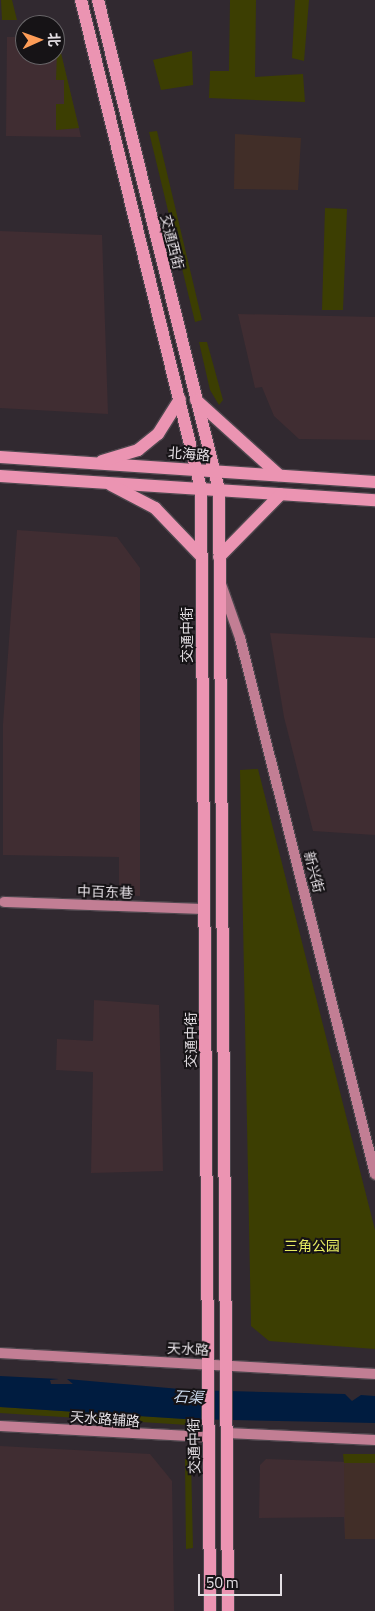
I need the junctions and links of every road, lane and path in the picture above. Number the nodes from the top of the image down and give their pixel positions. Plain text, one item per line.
1 (81, 0) edge
2 (98, 0) edge
3 (180, 399) junction
4 (195, 400) junction
5 (0, 457) edge
6 (93, 463) junction
7 (198, 470) junction
8 (211, 471) junction
9 (279, 475) junction
10 (0, 476) edge
11 (375, 482) edge
12 (106, 483) junction
13 (200, 489) junction
14 (219, 490) junction
15 (281, 494) junction
16 (375, 500) edge
17 (202, 557) junction
18 (219, 557) junction
19 (219, 579) junction
20 (4, 902) dead end
21 (205, 909) junction
22 (375, 1174) edge
23 (0, 1353) edge
24 (208, 1363) junction
25 (226, 1364) junction
26 (375, 1374) edge
27 (0, 1426) edge
28 (227, 1428) junction
29 (209, 1437) junction
30 (375, 1440) edge
31 (210, 1611) edge
32 (228, 1611) edge

1 - 3 main road
2 - 4 main road, 交通西街
3 - 6 main road
3 - 7 main road
4 - 8 main road, 交通西街
4 - 9 main road
5 - 6 main road, 北海路
6 - 7 main road, 北海路
7 - 8 main road, 北海路
7 - 13 main road, 交通中街
8 - 9 main road, 北海路
8 - 14 main road, 交通西街
9 - 11 main road, 北海路
10 - 12 main road
12 - 13 main road
12 - 17 main road
13 - 14 main road
13 - 17 main road, 交通中街
14 - 15 main road
14 - 18 main road
15 - 16 main road
15 - 18 main road
17 - 21 main road, 交通中街
18 - 19 main road
19 - 22 street, 新兴街
19 - 25 main road
20 - 21 street, 中百东巷
21 - 24 main road, 交通中街
23 - 24 street, 天水路
24 - 25 street, 天水路
24 - 29 main road, 交通中街
25 - 26 street, 天水路
25 - 28 main road
27 - 29 street, 天水路辅路
28 - 30 street
28 - 32 main road
29 - 31 main road, 交通中街

